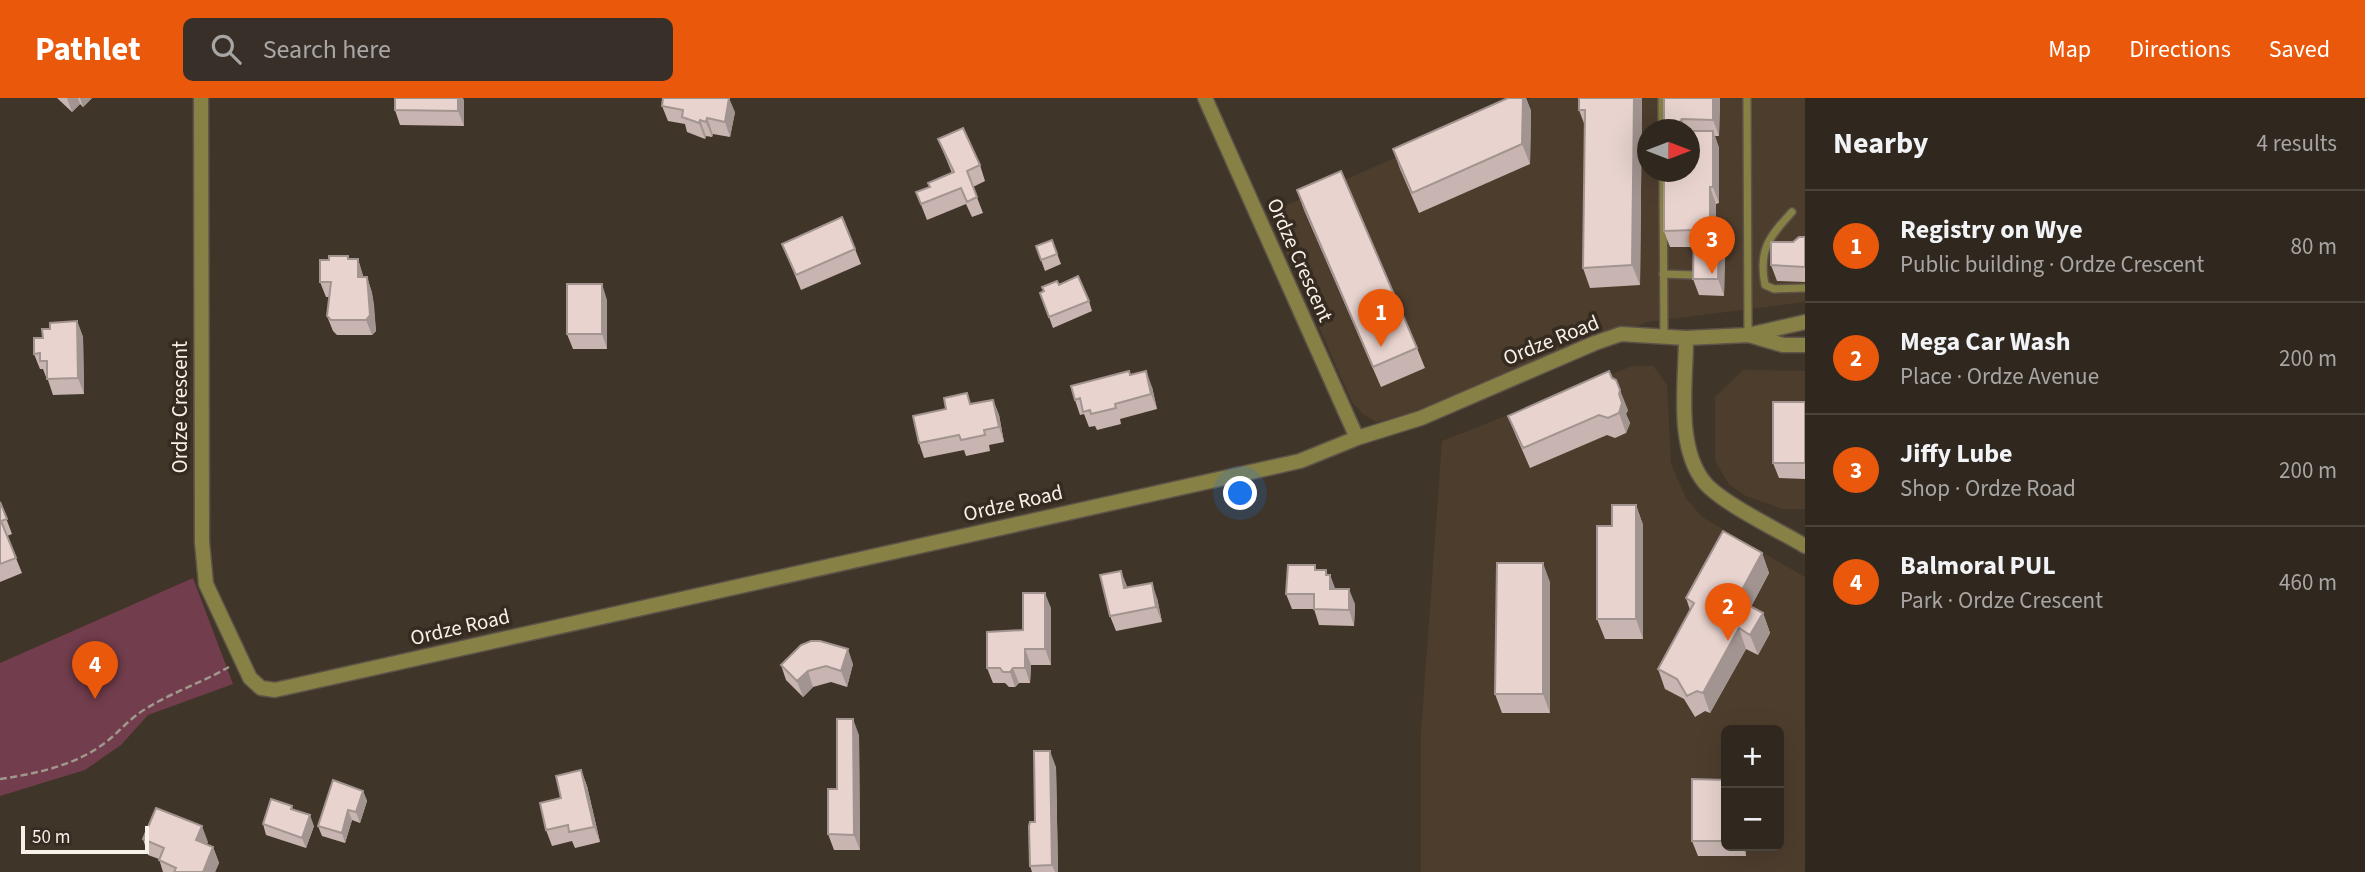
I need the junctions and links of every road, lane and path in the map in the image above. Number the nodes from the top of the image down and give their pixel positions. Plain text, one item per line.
1 (201, 98) edge
2 (1205, 98) edge
3 (1662, 98) edge
4 (1747, 98) edge
5 (1662, 119) edge
6 (1662, 182) edge
7 (1792, 212) dead end
8 (1663, 274) junction
9 (1693, 275) edge
10 (1805, 288) edge
11 (1805, 322) edge
12 (1748, 335) junction
13 (1664, 337) junction
14 (1686, 338) junction
15 (1805, 345) edge
16 (1357, 438) junction
17 (1805, 546) edge
18 (241, 661) junction
19 (275, 690) joint
20 (0, 779) edge

1 - 18 street, Ordze Crescent
2 - 16 street, Ordze Crescent
3 - 5 lane
4 - 12 lane
6 - 8 lane
7 - 10 lane
8 - 9 lane
8 - 13 lane
11 - 12 street, Ordze Road
12 - 14 street, Ordze Road
12 - 15 street, Ordze Road
13 - 14 street, Ordze Road
13 - 16 street, Ordze Road
14 - 17 street
16 - 19 street, Ordze Road
18 - 19 street, Ordze Crescent
18 - 20 path

